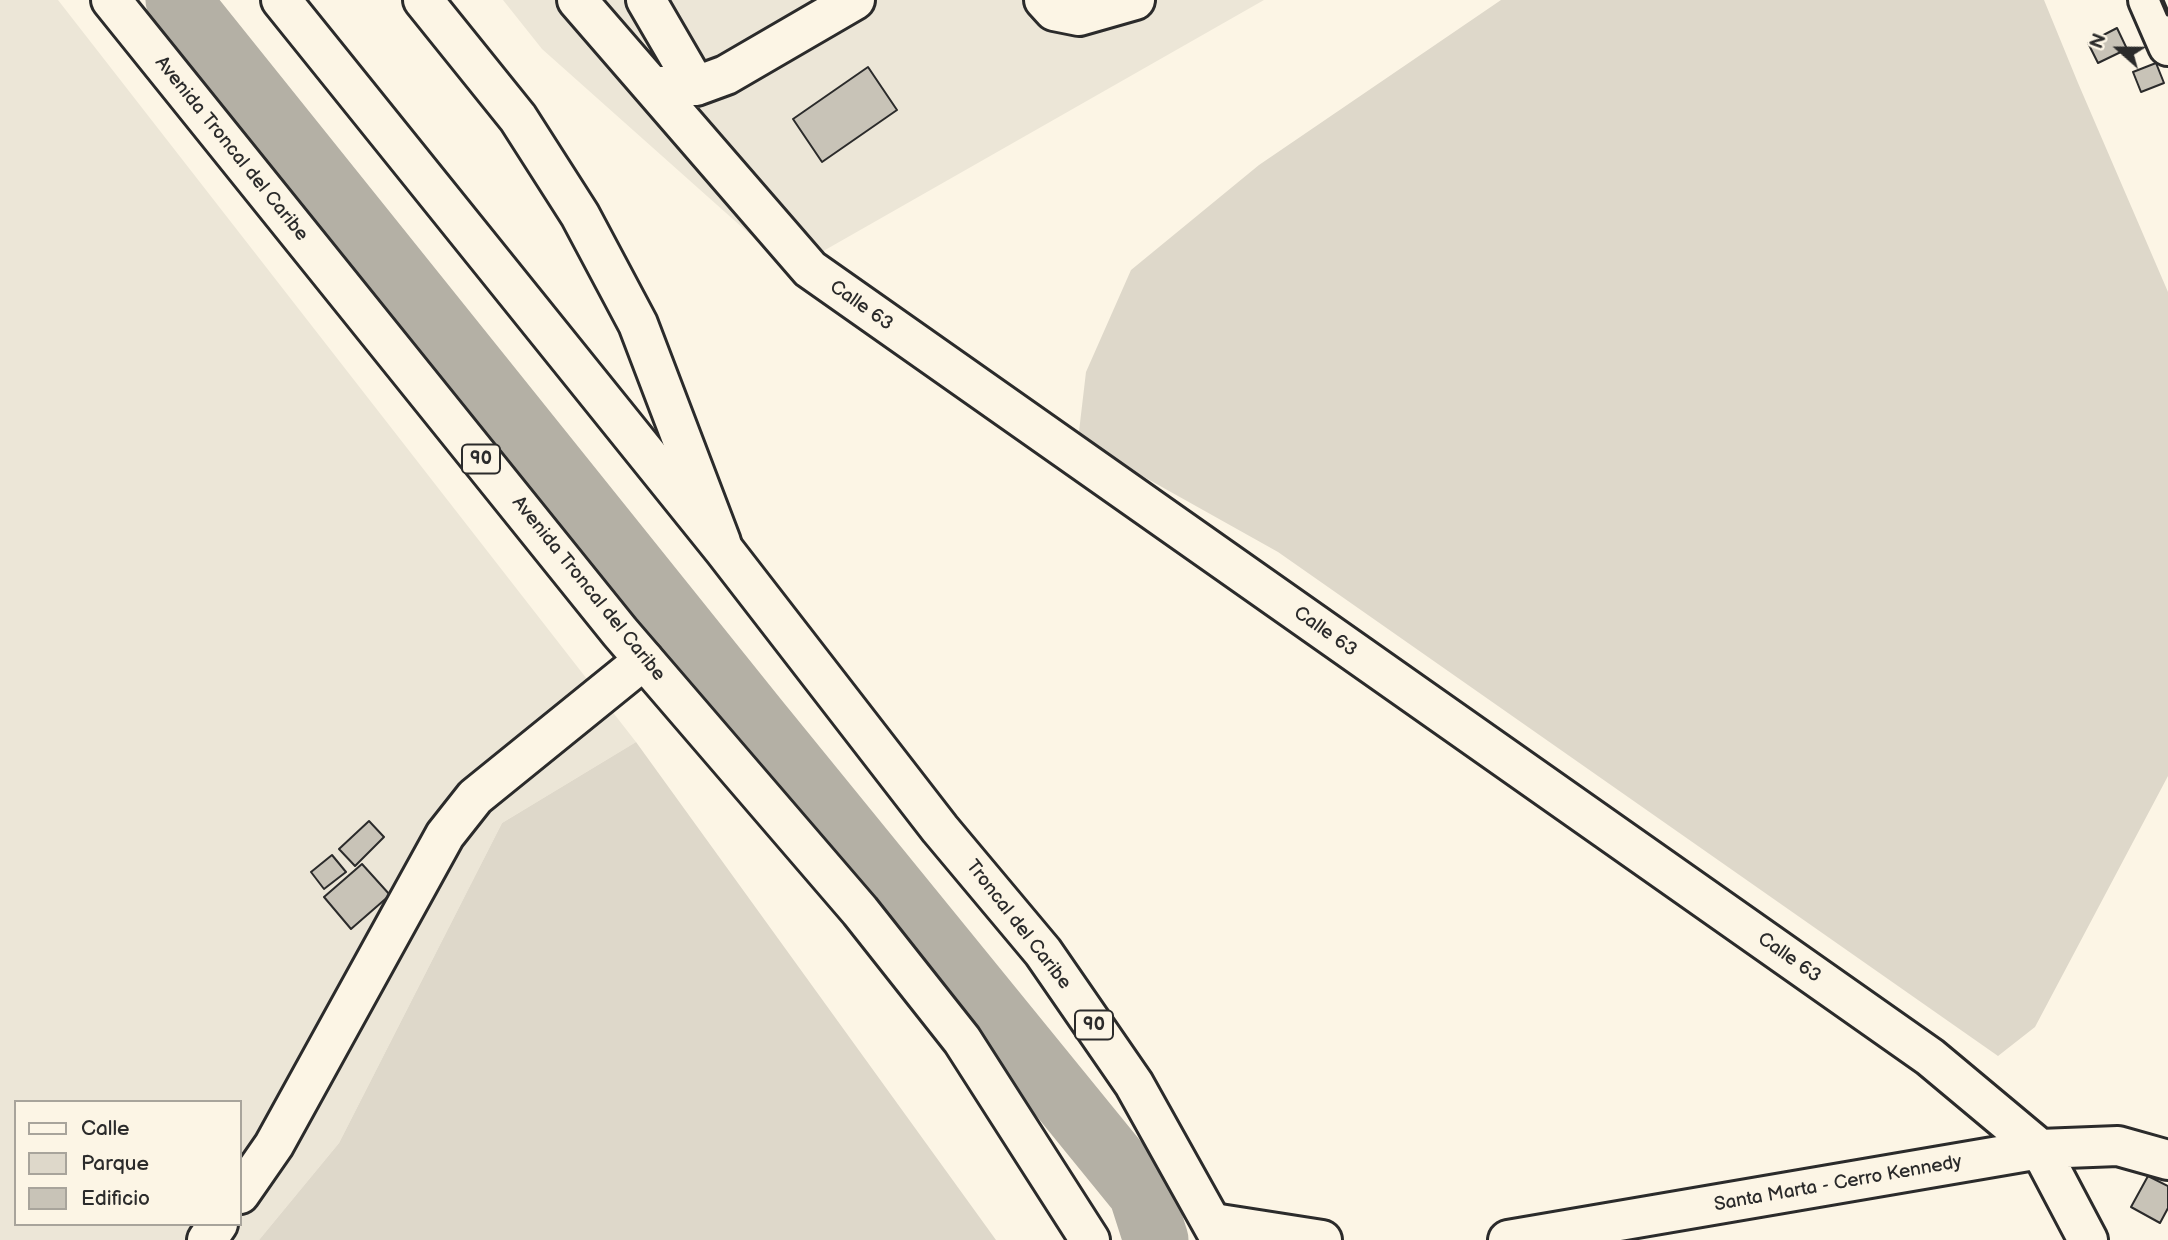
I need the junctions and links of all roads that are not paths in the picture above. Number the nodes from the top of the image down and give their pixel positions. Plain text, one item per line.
1 (111, 0) edge
2 (281, 0) edge
3 (423, 0) edge
4 (577, 0) edge
5 (646, 0) edge
6 (855, 0) edge
7 (1044, 0) edge
8 (1135, 0) edge
9 (2148, 0) edge
10 (2168, 46) edge
11 (652, 86) junction
12 (696, 86) junction
13 (724, 550) junction
14 (644, 660) junction
15 (2040, 1149) junction
16 (2168, 1160) edge
17 (242, 1191) edge
18 (1217, 1232) edge
19 (1090, 1240) edge
20 (1322, 1240) edge
21 (1508, 1240) edge
22 (2088, 1240) edge

1 - 14 main road, Avenida Troncal del Caribe / 90
2 - 13 main road, 90
3 - 13 main road
4 - 11 main road, Calle 63
5 - 12 main road
6 - 12 main road
7 - 8 main road
9 - 10 main road
11 - 12 main road
11 - 15 main road, Calle 63
13 - 18 main road, Troncal del Caribe / 90
14 - 17 main road
14 - 19 main road, Avenida Troncal del Caribe / 90
15 - 16 main road, Santa Marta - Cerro Kennedy
15 - 21 main road, Santa Marta - Cerro Kennedy
15 - 22 main road, Calle 63
18 - 20 main road

